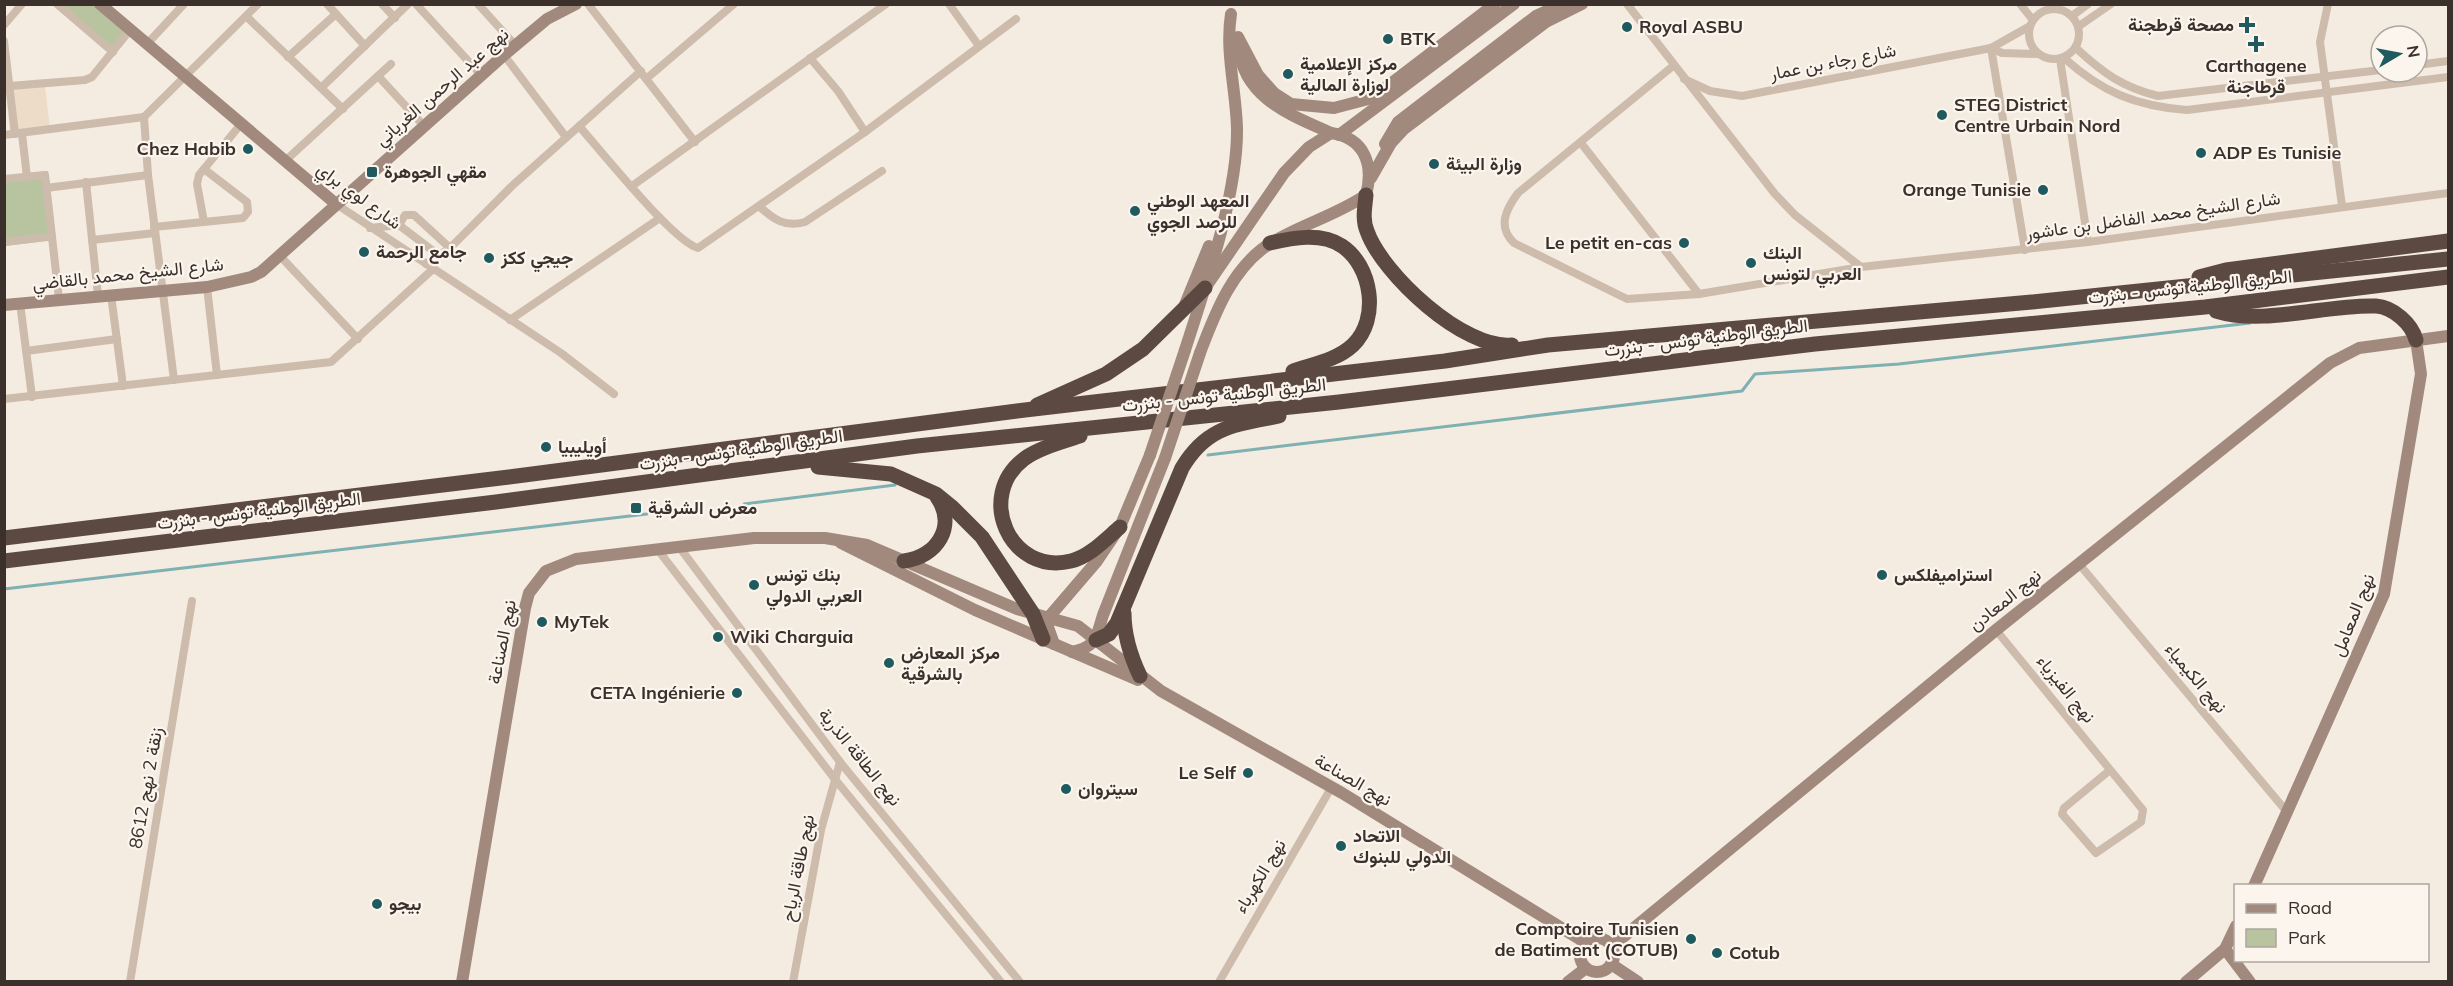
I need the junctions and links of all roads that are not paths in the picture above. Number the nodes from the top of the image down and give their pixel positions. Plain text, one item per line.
1 (22, 4) edge
2 (57, 4) edge
3 (100, 4) edge
4 (184, 4) edge
5 (258, 4) edge
6 (327, 4) edge
7 (382, 4) edge
8 (408, 4) edge
9 (416, 4) edge
10 (576, 4) edge
11 (588, 4) edge
12 (734, 4) edge
13 (886, 4) edge
14 (949, 4) edge
15 (1495, 4) edge
16 (1514, 4) edge
17 (1562, 4) edge
18 (1582, 4) edge
19 (1627, 4) edge
20 (2020, 4) edge
21 (2088, 4) edge
22 (2110, 4) edge
23 (2328, 4) edge
24 (482, 6) edge
25 (2044, 7) edge
26 (1231, 9) edge
27 (336, 14) junction
28 (2072, 15) junction
29 (246, 16) junction
30 (395, 18) junction
31 (1016, 19) dead end
32 (2032, 23) junction
33 (4, 25) edge
34 (2079, 26) junction
35 (130, 30) junction
36 (1238, 37) junction
37 (4, 41) edge
38 (147, 44) junction
39 (365, 46) junction
40 (516, 46) junction
41 (979, 46) junction
42 (1991, 48) junction
43 (2076, 48) junction
44 (112, 52) junction
45 (2038, 54) junction
46 (504, 55) junction
47 (288, 57) junction
48 (810, 58) junction
49 (2062, 59) junction
50 (2448, 61) edge
51 (2429, 63) edge
52 (392, 64) dead end
53 (1673, 66) junction
54 (2369, 71) edge
55 (185, 75) junction
56 (481, 75) junction
57 (643, 75) junction
58 (378, 76) junction
59 (2322, 77) junction
60 (2448, 77) edge
61 (1684, 79) junction
62 (10, 86) junction
63 (322, 87) junction
64 (2324, 92) junction
65 (343, 109) junction
66 (144, 117) junction
67 (241, 124) junction
68 (424, 126) junction
69 (579, 126) junction
70 (865, 132) junction
71 (18, 134) junction
72 (1335, 134) junction
73 (4, 135) edge
74 (566, 136) junction
75 (695, 142) junction
76 (1581, 142) junction
77 (1382, 157) junction
78 (285, 161) junction
79 (204, 169) junction
80 (882, 171) dead end
81 (148, 176) junction
82 (27, 177) junction
83 (1371, 178) junction
84 (4, 179) edge
85 (86, 182) junction
86 (632, 186) junction
87 (46, 188) junction
88 (2448, 193) edge
89 (1366, 195) junction
90 (336, 204) junction
91 (759, 206) junction
92 (1226, 206) junction
93 (2342, 206) junction
94 (660, 218) junction
95 (204, 222) junction
96 (399, 225) junction
97 (370, 228) junction
98 (154, 230) junction
99 (51, 236) junction
100 (92, 240) junction
101 (2448, 241) edge
102 (4, 242) edge
103 (2088, 242) junction
104 (1270, 243) junction
105 (450, 248) junction
106 (2025, 250) junction
107 (437, 254) junction
108 (281, 257) junction
109 (2448, 259) edge
110 (429, 266) junction
111 (1861, 267) junction
112 (2448, 277) edge
113 (2173, 286) junction
114 (207, 287) junction
115 (1205, 288) junction
116 (165, 289) junction
117 (111, 294) junction
118 (1699, 294) junction
119 (98, 296) junction
120 (59, 299) junction
121 (20, 303) junction
122 (4, 305) edge
123 (2205, 307) junction
124 (1181, 313) junction
125 (510, 320) junction
126 (2448, 336) edge
127 (117, 339) junction
128 (358, 339) junction
129 (2416, 340) junction
130 (1548, 345) junction
131 (26, 351) junction
132 (217, 375) junction
133 (174, 380) junction
134 (1272, 380) junction
135 (123, 386) junction
136 (614, 394) dead end
137 (33, 397) junction
138 (4, 399) edge
139 (1339, 402) junction
140 (1025, 410) junction
141 (1114, 427) junction
142 (775, 467) junction
143 (936, 494) junction
144 (1120, 527) junction
145 (4, 538) edge
146 (837, 541) junction
147 (680, 548) junction
148 (658, 550) junction
149 (4, 561) edge
150 (904, 561) junction
151 (2079, 564) junction
152 (192, 601) dead end
153 (1124, 601) junction
154 (1033, 614) junction
155 (1049, 616) junction
156 (1996, 630) junction
157 (1096, 640) junction
158 (1048, 642) junction
159 (1072, 652) junction
160 (1140, 676) junction
161 (1161, 691) junction
162 (840, 762) junction
163 (2110, 770) junction
164 (834, 778) junction
165 (1331, 788) junction
166 (2287, 812) junction
167 (2254, 884) edge
168 (2234, 928) edge
169 (1586, 943) junction
170 (1611, 947) junction
171 (2225, 949) junction
172 (2234, 961) edge
173 (2235, 962) edge
174 (1611, 964) junction
175 (1586, 968) junction
176 (130, 981) edge
177 (462, 981) edge
178 (794, 981) edge
179 (1001, 981) edge
180 (1020, 981) edge
181 (1219, 981) edge
182 (1568, 981) edge
183 (1638, 981) edge
184 (2186, 981) edge
185 (2250, 981) edge

1 - 33 street
2 - 44 street
3 - 35 street, شارع لوي براي
4 - 38 street
5 - 29 street
6 - 27 street
7 - 30 street
8 - 30 street
9 - 56 street
10 - 40 street, نهج عبد الرحمن الغرياني
11 - 57 street
12 - 57 street
13 - 48 street
14 - 41 street
15 - 36 street
16 - 72 street
17 - 77 street
18 - 77 street
19 - 53 street
20 - 32 street
21 - 28 street
22 - 34 street
23 - 59 street
24 - 40 street
25 - 28 street
25 - 32 street
26 - 36 street
26 - 92 street
27 - 39 street
27 - 47 street
28 - 34 street
29 - 47 street
29 - 55 street
30 - 39 street
31 - 41 street
32 - 42 street, شارع رجاء بن عمار
32 - 45 street
34 - 43 street
35 - 38 street, شارع لوي براي
35 - 44 street
36 - 72 street
37 - 62 street
38 - 55 street, شارع لوي براي
39 - 63 street
40 - 46 street, نهج عبد الرحمن الغرياني
41 - 70 street
42 - 45 street, شارع رجاء بن عمار
42 - 61 street, شارع رجاء بن عمار
42 - 106 street
43 - 49 street
43 - 59 street
44 - 62 street
45 - 49 street
46 - 56 street, نهج عبد الرحمن الغرياني
46 - 74 street
47 - 63 street
48 - 70 street
48 - 75 street
49 - 64 street
49 - 103 street
50 - 51 street
52 - 58 street
53 - 61 street
53 - 76 street, شارع الشيخ محمد الفاضل بن عاشور
54 - 59 street
55 - 66 street
55 - 67 street, شارع لوي براي
56 - 68 street, نهج عبد الرحمن الغرياني
57 - 69 street
57 - 75 street
58 - 65 street
58 - 68 street
59 - 64 street
60 - 64 street
61 - 111 street
62 - 71 street
63 - 65 street
64 - 93 street
65 - 78 street
66 - 71 street
66 - 81 street
67 - 78 street, شارع لوي براي
67 - 79 street
68 - 90 street, نهج عبد الرحمن الغرياني
69 - 74 street
69 - 86 street
70 - 91 street
71 - 73 street
71 - 82 street
72 - 83 street
72 - 115 street
74 - 105 street
75 - 86 street
76 - 118 street
76 - 118 street, شارع الشيخ محمد الفاضل بن عاشور
77 - 83 street
78 - 90 street, شارع لوي براي
79 - 95 street
79 - 95 street
80 - 91 street
81 - 85 street
81 - 98 street
82 - 84 street
82 - 87 street
83 - 89 street
85 - 87 street
85 - 100 street
86 - 94 street
87 - 99 street
88 - 93 street, شارع الشيخ محمد الفاضل بن عاشور
89 - 104 street
89 - 130 highway
90 - 97 street, شارع لوي براي
90 - 108 street, شارع الشيخ محمد بالقاضي
91 - 94 street
92 - 115 street
92 - 124 street
93 - 103 street, شارع الشيخ محمد الفاضل بن عاشور
94 - 125 street
95 - 98 street
96 - 97 street
96 - 105 street
96 - 107 street
97 - 110 street, شارع لوي براي
98 - 100 street
98 - 116 street
99 - 102 street
99 - 120 street
100 - 119 street
101 - 113 highway
103 - 106 street, شارع الشيخ محمد الفاضل بن عاشور
104 - 134 highway
104 - 157 street, bridge
105 - 107 street
106 - 111 street, شارع الشيخ محمد الفاضل بن عاشور
107 - 110 street
108 - 114 street, شارع الشيخ محمد بالقاضي
108 - 128 street
109 - 113 highway, الطريق الوطنية تونس - بنزرت
110 - 125 street, شارع لوي براي
110 - 128 street
111 - 118 street, شارع الشيخ محمد الفاضل بن عاشور
112 - 123 highway, الطريق الوطنية تونس - بنزرت
113 - 130 highway, الطريق الوطنية تونس - بنزرت
114 - 116 street, شارع الشيخ محمد بالقاضي
114 - 132 street
115 - 124 highway
115 - 144 street, bridge
116 - 117 street, شارع الشيخ محمد بالقاضي
116 - 133 street
117 - 119 street, شارع الشيخ محمد بالقاضي
117 - 127 street
119 - 120 street, شارع الشيخ محمد بالقاضي
120 - 121 street, شارع الشيخ محمد بالقاضي
121 - 122 street, شارع الشيخ محمد بالقاضي
121 - 131 street
123 - 129 highway
123 - 139 highway, الطريق الوطنية تونس - بنزرت
124 - 140 highway
125 - 136 street, شارع لوي براي
126 - 129 street, نهج المعادن
127 - 131 street
127 - 135 street
128 - 132 street
129 - 151 street, نهج المعادن
129 - 166 street, نهج المعامل
130 - 134 highway, الطريق الوطنية تونس - بنزرت
131 - 137 street
132 - 133 street
133 - 135 street
134 - 140 highway, الطريق الوطنية تونس - بنزرت
135 - 137 street
137 - 138 street
139 - 141 highway, الطريق الوطنية تونس - بنزرت
139 - 153 highway
140 - 145 highway, الطريق الوطنية تونس - بنزرت
141 - 142 highway, الطريق الوطنية تونس - بنزرت
141 - 144 highway
142 - 143 highway
142 - 149 highway, الطريق الوطنية تونس - بنزرت
143 - 150 highway
143 - 154 highway
144 - 155 street
146 - 147 street, نهج الصناعة
146 - 150 street, نهج الصناعة
146 - 158 street, نهج الصناعة
147 - 148 street, نهج الصناعة
147 - 162 street, نهج الطاقة الذرية
148 - 164 street, نهج الطاقة الذرية
148 - 177 street, نهج الصناعة
150 - 154 street, نهج الصناعة
151 - 156 street, نهج المعادن
151 - 166 street, نهج الكيمياء
152 - 176 street, زنقة 2 نهج 8612
153 - 157 highway
153 - 160 highway
154 - 155 street, نهج الصناعة
154 - 158 highway
155 - 157 street, نهج الصناعة
155 - 158 street
156 - 163 street, نهج الفيزياء
156 - 170 street, نهج المعادن
157 - 159 street
157 - 160 street, نهج الصناعة
158 - 159 street, نهج الصناعة
159 - 161 street, نهج الصناعة
160 - 161 street, نهج الصناعة
161 - 165 street, نهج الصناعة
162 - 164 street, نهج طاقة الرياح
162 - 180 street, نهج الطاقة الذرية
163 - 163 street, نهج الفيزياء
164 - 178 street, نهج طاقة الرياح
164 - 179 street, نهج الطاقة الذرية
165 - 169 street, نهج الصناعة
165 - 181 street, نهج الكهرباء
166 - 167 street, نهج المعامل
168 - 171 street
169 - 170 street
169 - 175 street
170 - 174 street
171 - 172 street
171 - 184 street
173 - 185 street
174 - 175 street
174 - 183 street
175 - 182 street

